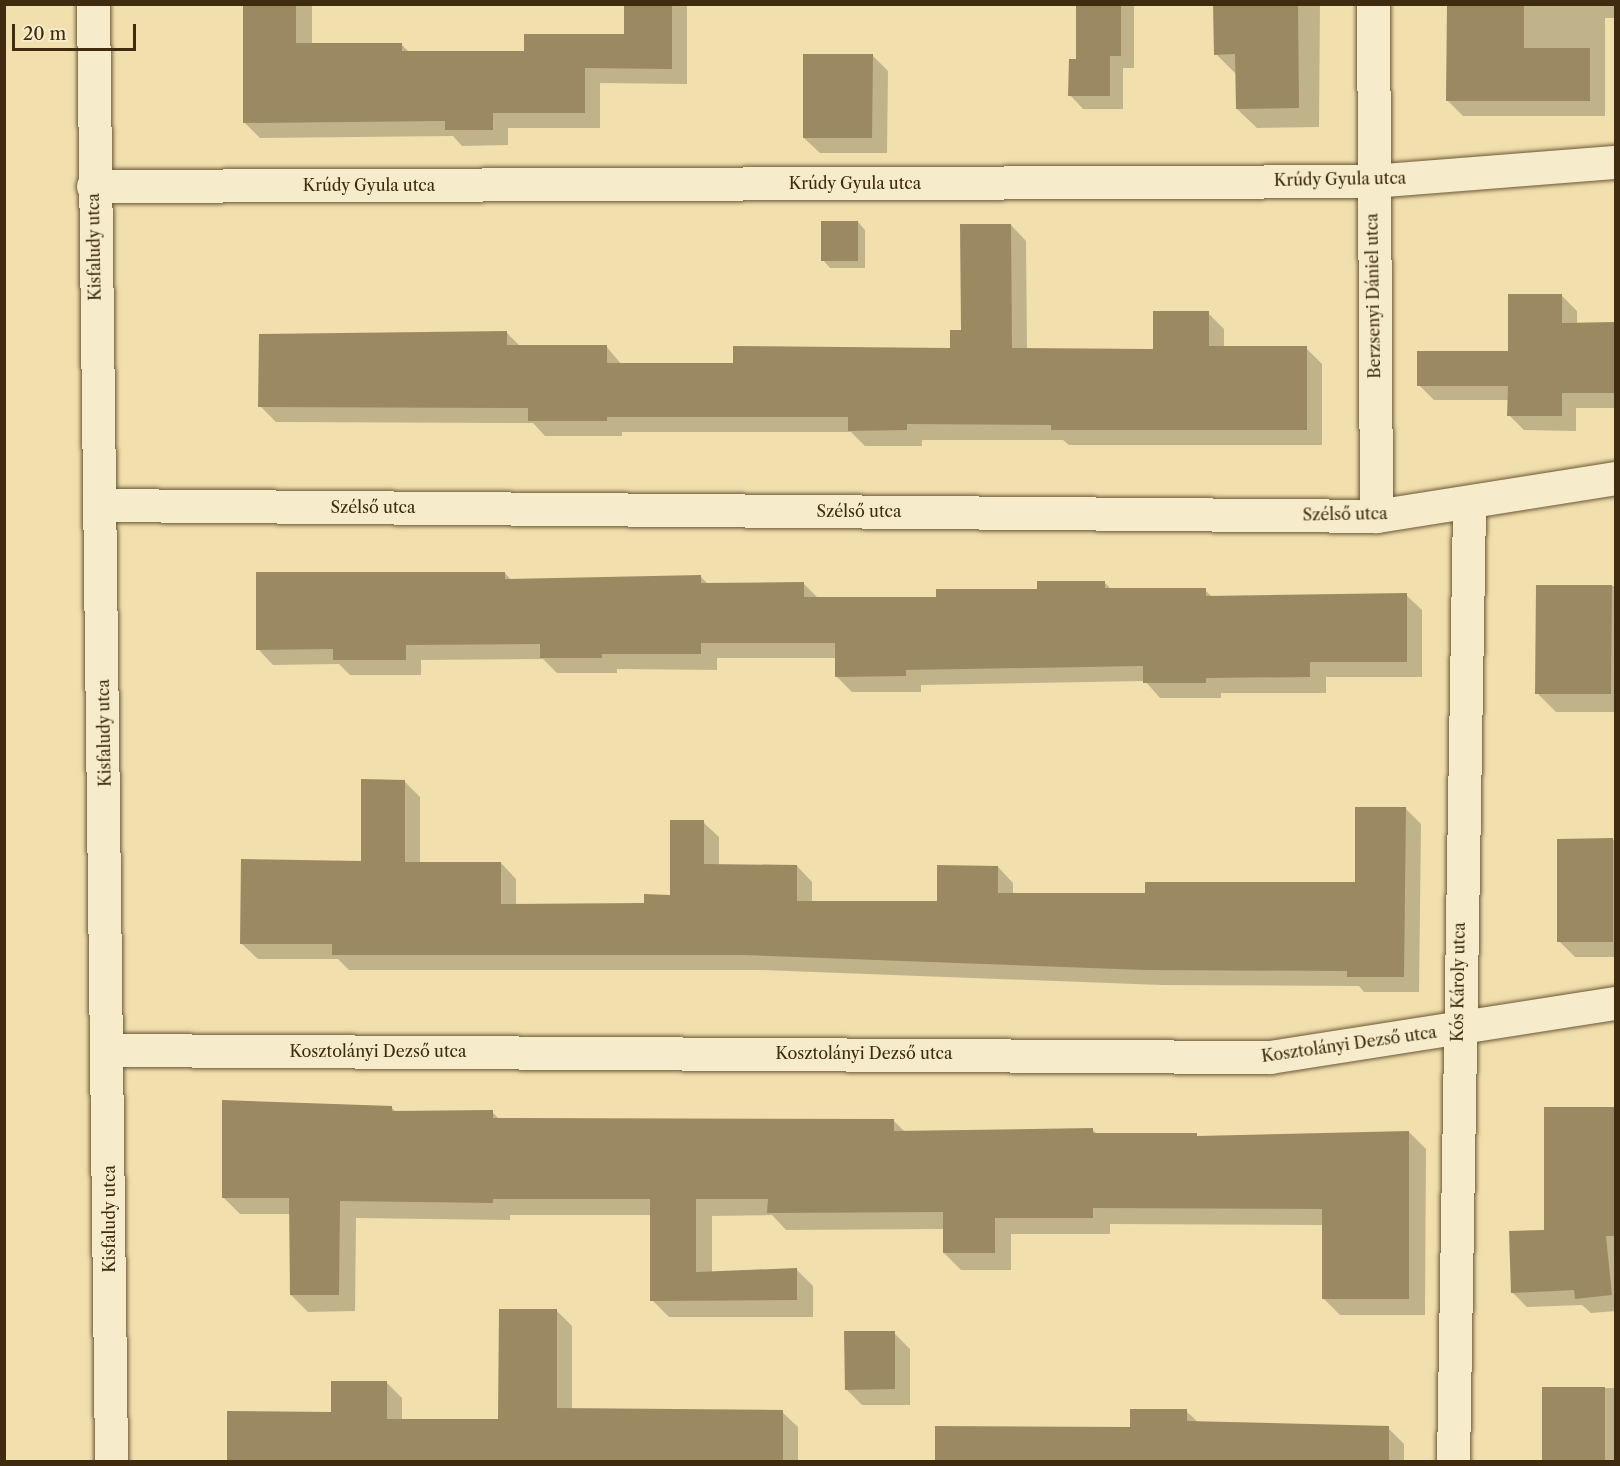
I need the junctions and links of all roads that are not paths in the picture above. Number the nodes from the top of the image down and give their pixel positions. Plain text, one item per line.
1 (93, 4) edge
2 (1373, 4) edge
3 (1616, 162) edge
4 (1372, 181) junction
5 (93, 186) junction
6 (1616, 478) edge
7 (1469, 503) junction
8 (100, 505) junction
9 (1376, 516) junction
10 (1616, 1003) edge
11 (1457, 1028) junction
12 (108, 1050) junction
13 (111, 1461) edge
14 (1453, 1461) edge

1 - 5 street, Kisfaludy utca
2 - 4 street, Berzsenyi Dániel utca
3 - 4 street, Krúdy Gyula utca
4 - 5 street, Krúdy Gyula utca
4 - 9 street, Berzsenyi Dániel utca
5 - 8 street, Kisfaludy utca
6 - 7 street, Szélső utca
7 - 9 street, Szélső utca
7 - 11 street, Kós Károly utca
8 - 9 street, Szélső utca
8 - 12 street, Kisfaludy utca
10 - 11 street, Kosztolányi Dezső utca
11 - 12 street, Kosztolányi Dezső utca
11 - 14 street, Kós Károly utca
12 - 13 street, Kisfaludy utca

